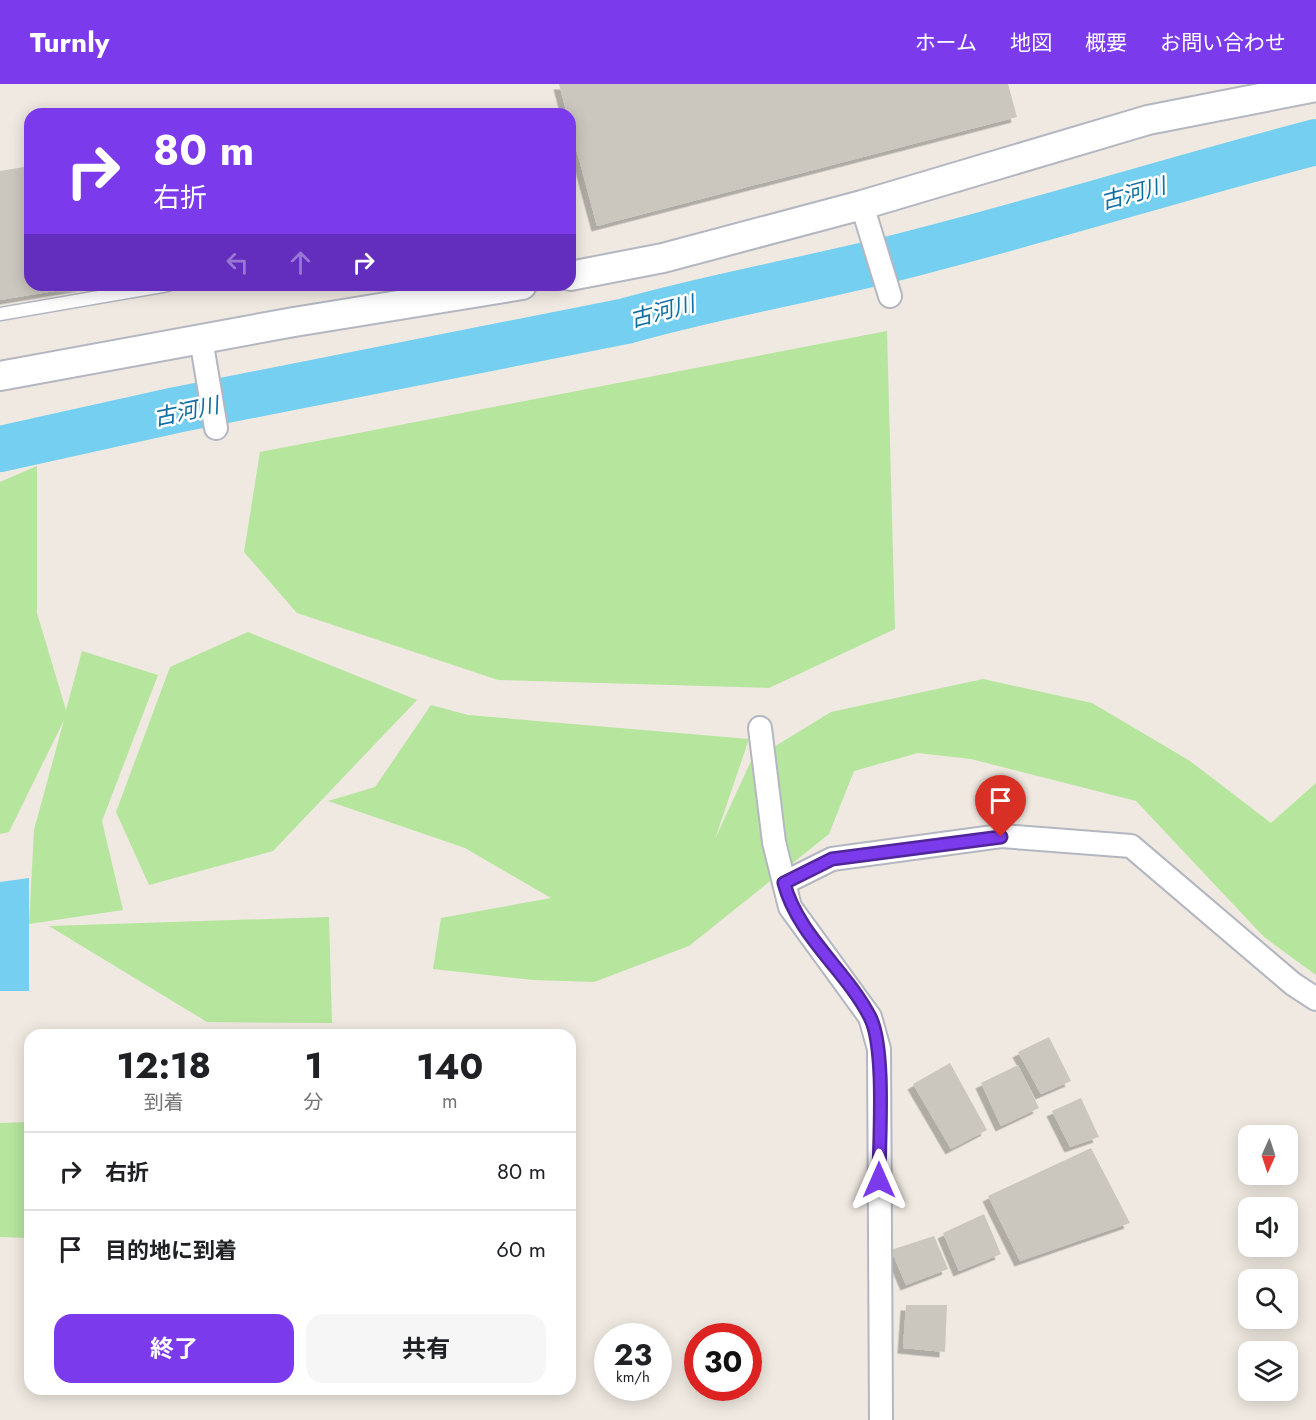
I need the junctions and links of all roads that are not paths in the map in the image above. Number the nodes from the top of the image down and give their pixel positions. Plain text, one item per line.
1 (1316, 87) edge
2 (866, 215) junction
3 (576, 275) edge
4 (133, 291) edge
5 (488, 291) edge
6 (890, 296) dead end
7 (0, 314) edge
8 (202, 348) junction
9 (0, 376) edge
10 (216, 428) dead end
11 (760, 728) dead end
12 (784, 883) junction
13 (1316, 999) edge
14 (881, 1420) edge

1 - 2 street
2 - 3 street
2 - 6 street
4 - 7 lane
5 - 8 street
8 - 9 street
8 - 10 street
11 - 12 street
12 - 13 street
12 - 14 street

